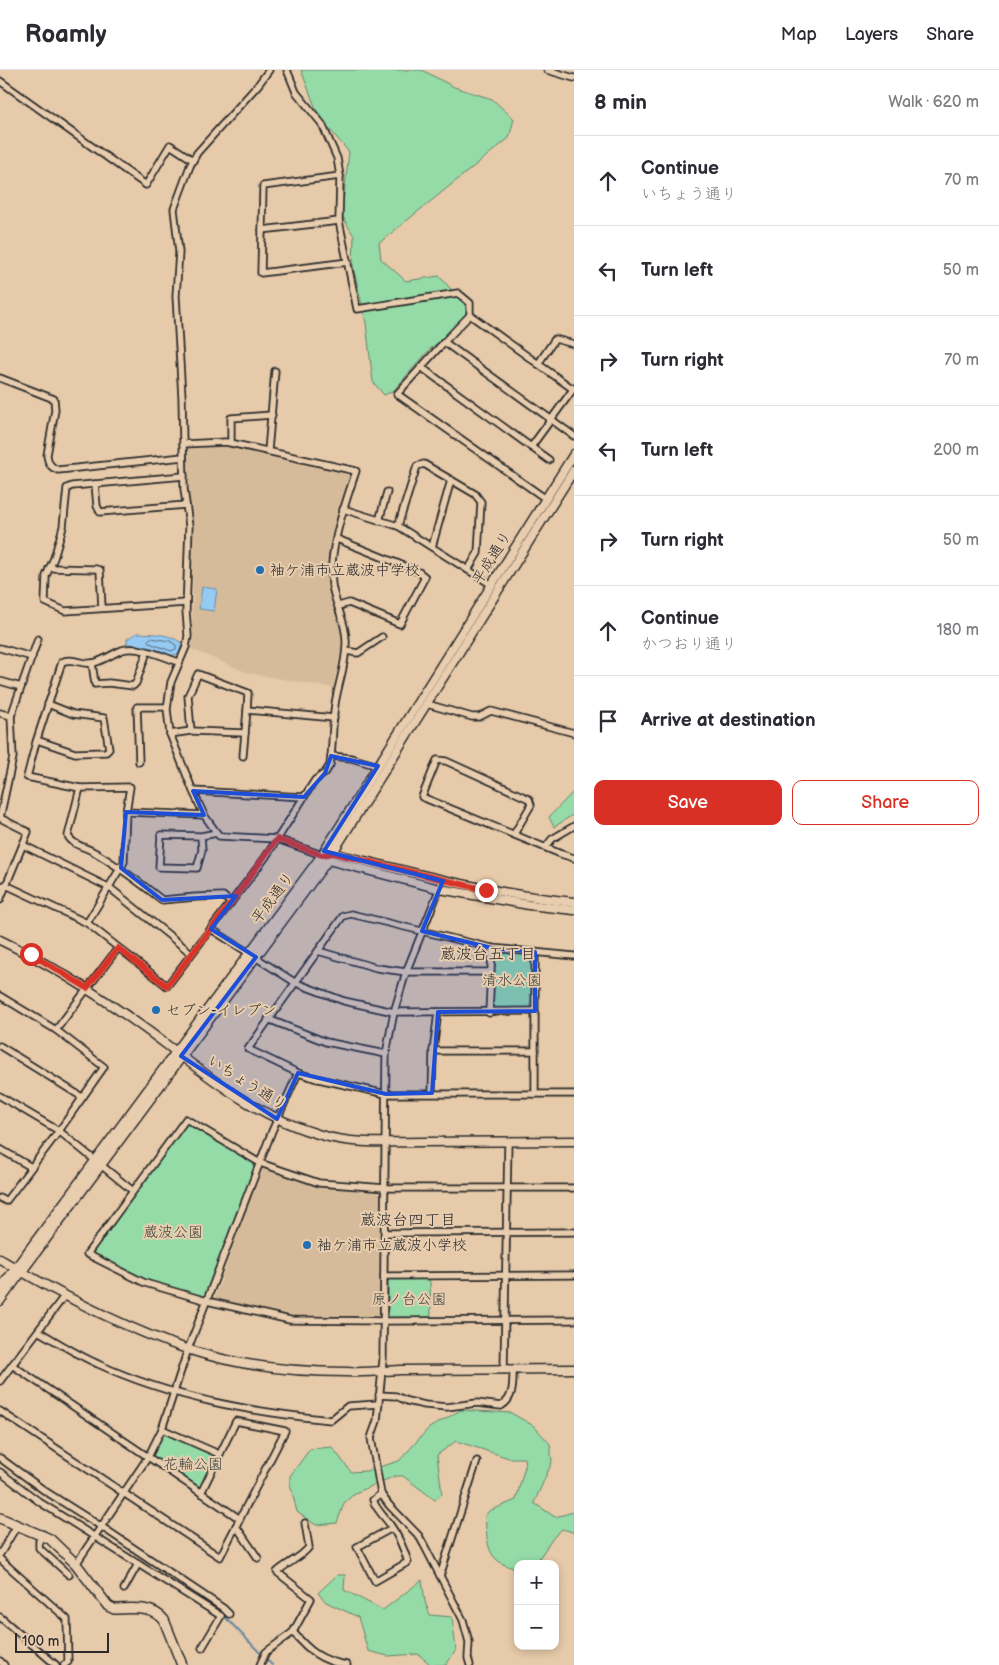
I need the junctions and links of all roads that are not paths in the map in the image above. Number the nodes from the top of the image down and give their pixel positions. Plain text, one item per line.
1 (269, 70) edge
2 (287, 70) edge
3 (547, 70) edge
4 (574, 78) edge
5 (0, 81) edge
6 (193, 160) junction
7 (340, 176) junction
8 (339, 221) junction
9 (262, 230) junction
10 (348, 262) junction
11 (470, 316) junction
12 (444, 342) junction
13 (574, 344) edge
14 (538, 364) junction
15 (421, 368) junction
16 (275, 371) dead end
17 (0, 378) edge
18 (573, 388) edge
19 (272, 415) junction
20 (551, 419) junction
21 (574, 436) edge
22 (231, 443) junction
23 (183, 444) junction
24 (531, 447) junction
25 (268, 451) junction
26 (574, 454) edge
27 (183, 457) junction
28 (549, 460) dead end
29 (574, 470) edge
30 (184, 476) junction
31 (451, 480) junction
32 (95, 484) junction
33 (387, 492) dead end
34 (546, 498) junction
35 (186, 506) junction
36 (343, 509) junction
37 (379, 520) junction
38 (398, 526) junction
39 (337, 539) junction
40 (432, 547) junction
41 (49, 568) junction
42 (468, 570) junction
43 (492, 585) junction
44 (186, 603) junction
45 (339, 606) junction
46 (102, 608) junction
47 (382, 637) dead end
48 (38, 639) dead end
49 (0, 648) edge
50 (346, 651) junction
51 (147, 652) junction
52 (32, 657) junction
53 (179, 662) junction
54 (92, 663) junction
55 (0, 681) edge
56 (21, 688) junction
57 (48, 704) junction
58 (427, 704) junction
59 (167, 707) junction
60 (247, 710) junction
61 (0, 713) edge
62 (11, 716) junction
63 (334, 718) junction
64 (191, 731) junction
65 (245, 733) junction
66 (574, 733) edge
67 (170, 734) junction
68 (37, 740) junction
69 (244, 756) dead end
70 (331, 756) junction
71 (139, 762) dead end
72 (378, 766) junction
73 (80, 788) junction
74 (193, 791) junction
75 (304, 797) junction
76 (126, 812) junction
77 (204, 815) junction
78 (0, 818) edge
79 (574, 826) edge
80 (216, 833) junction
81 (514, 834) junction
82 (201, 836) junction
83 (277, 839) junction
84 (23, 845) junction
85 (546, 847) junction
86 (328, 856) junction
87 (574, 858) edge
88 (121, 868) junction
89 (443, 881) junction
90 (3, 886) edge
91 (110, 888) junction
92 (440, 889) junction
93 (0, 900) edge
94 (574, 902) edge
95 (231, 903) junction
96 (574, 910) edge
97 (87, 923) junction
98 (211, 929) junction
99 (422, 931) junction
100 (0, 940) edge
101 (118, 948) junction
102 (492, 948) junction
103 (318, 951) junction
104 (535, 952) junction
105 (192, 953) junction
106 (252, 955) junction
107 (574, 956) edge
108 (406, 972) junction
109 (490, 972) junction
110 (296, 983) junction
111 (87, 988) junction
112 (0, 996) edge
113 (535, 1011) junction
114 (394, 1012) junction
115 (438, 1012) junction
116 (489, 1013) junction
117 (268, 1019) junction
118 (56, 1030) junction
119 (0, 1046) edge
120 (535, 1050) junction
121 (433, 1051) junction
122 (178, 1054) junction
123 (386, 1054) junction
124 (298, 1073) junction
125 (386, 1094) junction
126 (432, 1094) junction
127 (535, 1094) junction
128 (574, 1094) edge
129 (0, 1096) edge
130 (82, 1097) junction
131 (277, 1119) junction
132 (59, 1131) junction
133 (574, 1141) edge
134 (386, 1142) junction
135 (508, 1142) junction
136 (0, 1149) edge
137 (97, 1163) junction
138 (260, 1163) junction
139 (31, 1167) junction
140 (385, 1188) junction
141 (507, 1188) junction
142 (574, 1188) edge
143 (133, 1191) junction
144 (0, 1198) edge
145 (507, 1232) junction
146 (574, 1232) edge
147 (385, 1233) junction
148 (0, 1259) edge
149 (18, 1270) junction
150 (506, 1275) junction
151 (574, 1275) edge
152 (384, 1276) junction
153 (0, 1289) edge
154 (65, 1295) junction
155 (0, 1301) edge
156 (207, 1301) junction
157 (574, 1320) edge
158 (385, 1321) junction
159 (504, 1321) junction
160 (38, 1331) junction
161 (188, 1349) junction
162 (12, 1365) junction
163 (574, 1369) edge
164 (382, 1370) junction
165 (504, 1370) junction
166 (513, 1370) junction
167 (0, 1381) edge
168 (174, 1393) junction
169 (379, 1395) junction
170 (378, 1404) junction
171 (0, 1411) edge
172 (162, 1429) junction
173 (219, 1454) junction
174 (148, 1457) junction
175 (0, 1458) edge
176 (476, 1461) dead end
177 (0, 1472) edge
178 (124, 1493) junction
179 (201, 1493) junction
180 (381, 1494) junction
181 (0, 1518) edge
182 (240, 1519) junction
183 (305, 1523) dead end
184 (18, 1524) junction
185 (102, 1526) junction
186 (236, 1526) junction
187 (392, 1528) junction
188 (43, 1534) junction
189 (95, 1536) junction
190 (0, 1554) edge
191 (69, 1556) junction
192 (258, 1558) dead end
193 (0, 1559) edge
194 (76, 1564) junction
195 (138, 1564) junction
196 (58, 1566) junction
197 (69, 1575) dead end
198 (440, 1576) junction
199 (124, 1589) dead end
200 (229, 1614) dead end
201 (0, 1617) edge
202 (293, 1632) junction
203 (202, 1648) dead end
204 (0, 1661) edge
205 (4, 1665) edge
206 (56, 1665) edge
207 (64, 1665) edge
208 (182, 1665) edge
209 (260, 1665) edge
210 (346, 1665) edge
211 (470, 1665) edge

1 - 6 street
2 - 7 street
3 - 4 street
5 - 6 street
6 - 23 street
7 - 8 street
7 - 9 street
8 - 9 street
8 - 10 street
9 - 10 street
10 - 11 street
11 - 12 street
11 - 14 street
12 - 15 street
12 - 20 street
13 - 14 street
14 - 18 street
15 - 24 street
15 - 34 street
16 - 19 street
17 - 27 street
18 - 20 street
19 - 22 street
19 - 25 street
20 - 21 street
20 - 24 street
22 - 23 street
22 - 25 street
23 - 27 street
24 - 28 street
25 - 36 street
26 - 34 street, 平成通り
27 - 30 street
29 - 58 street, 平成通り
30 - 32 street
30 - 35 street
31 - 38 street
31 - 40 street
31 - 42 street
32 - 35 street
32 - 41 street
33 - 37 street
34 - 43 street, 平成通り
35 - 44 street
36 - 37 street
36 - 39 street
37 - 38 street
38 - 40 street
39 - 45 street
39 - 45 street
40 - 42 street
41 - 46 street
41 - 46 street
42 - 43 street
43 - 72 street, 平成通り
44 - 46 street
44 - 53 street
45 - 50 street
47 - 50 street
48 - 52 street
49 - 52 street
50 - 63 street
51 - 53 street
51 - 54 street
51 - 54 street
52 - 56 street
53 - 59 street
54 - 57 street
55 - 56 street
56 - 62 street
57 - 68 street
57 - 68 street
58 - 66 street
58 - 86 street, 平成通り
59 - 67 street
59 - 71 street
60 - 63 street
60 - 64 street
60 - 65 street
61 - 62 street
62 - 78 street
63 - 70 street
64 - 65 street
64 - 67 street
65 - 69 street
67 - 74 street
68 - 73 street
70 - 72 street
70 - 75 street
72 - 86 street, 平成通り
73 - 76 street
73 - 88 street
74 - 75 street
74 - 77 street
75 - 83 street
76 - 77 street
76 - 88 street
77 - 80 street
78 - 84 street
79 - 85 street
80 - 82 street
80 - 83 street
81 - 81 street
81 - 85 street
82 - 82 street
83 - 86 street
83 - 95 street
84 - 90 street
84 - 91 street
85 - 87 street
86 - 89 street
86 - 92 street
86 - 106 street, 平成通り
88 - 91 street
88 - 95 street
89 - 92 street
89 - 94 street
90 - 93 street
90 - 97 street
91 - 97 street
91 - 105 street
92 - 96 street
92 - 99 street
95 - 98 street
97 - 101 street
98 - 105 street
98 - 106 street
99 - 102 street
99 - 103 street
99 - 108 street
100 - 111 street, いちょう通り
101 - 105 street
101 - 111 street
102 - 104 street
102 - 109 street
103 - 108 street
103 - 110 street
104 - 107 street
104 - 113 street
106 - 110 street
106 - 122 street, 平成通り
108 - 109 street
108 - 114 street
109 - 116 street
110 - 114 street
110 - 117 street
111 - 118 street
111 - 122 street, いちょう通り
112 - 118 street
113 - 116 street
113 - 120 street
114 - 115 street
114 - 123 street
115 - 116 street
115 - 121 street
117 - 123 street
117 - 124 street
118 - 130 street
119 - 130 street
120 - 121 street
120 - 127 street
121 - 126 street
122 - 131 street, いちょう通り
122 - 137 street, 平成通り
123 - 125 street
124 - 125 street
124 - 131 street
125 - 126 street
125 - 134 street
126 - 127 street
127 - 128 street
129 - 132 street
130 - 132 street
131 - 134 street, いちょう通り
131 - 138 street
132 - 137 street
132 - 139 street
133 - 135 street, いちょう通り
134 - 135 street, いちょう通り
134 - 140 street
135 - 141 street
136 - 139 street
137 - 143 street
137 - 149 street, 平成通り
138 - 140 street
138 - 143 street
138 - 156 street
139 - 144 street
140 - 141 street
140 - 147 street
141 - 142 street
141 - 145 street
143 - 156 street
145 - 146 street
145 - 147 street
145 - 150 street
147 - 152 street
148 - 149 street
149 - 153 street, 平成通り
149 - 154 street
149 - 155 street, 平成通り
150 - 151 street
150 - 152 street
150 - 159 street
152 - 158 street
154 - 160 street
154 - 161 street
156 - 158 street
156 - 161 street
157 - 159 street
158 - 159 street
158 - 164 street
159 - 165 street
160 - 162 street
160 - 168 street
161 - 164 street
161 - 168 street
162 - 167 street
162 - 174 street
163 - 166 street
164 - 165 street
164 - 169 street
165 - 166 street
166 - 169 street
168 - 170 street
168 - 172 street
169 - 170 street
170 - 180 street
171 - 178 street
172 - 173 street
172 - 174 street
173 - 179 street
173 - 182 street
174 - 178 street
174 - 179 street
175 - 185 street
176 - 198 street
177 - 189 street
178 - 185 street
178 - 186 street
179 - 182 street
180 - 187 street
180 - 198 street
181 - 184 main road
182 - 186 street
183 - 202 street
184 - 188 main road
184 - 190 street
185 - 189 street
185 - 200 street
186 - 192 street
187 - 187 street
188 - 191 main road
188 - 196 street
189 - 194 street
189 - 195 street
191 - 194 main road
191 - 196 street
193 - 207 street
194 - 208 main road
195 - 199 street
195 - 203 street
196 - 197 street
198 - 211 street
201 - 206 street
202 - 209 street
202 - 210 street
204 - 205 street

